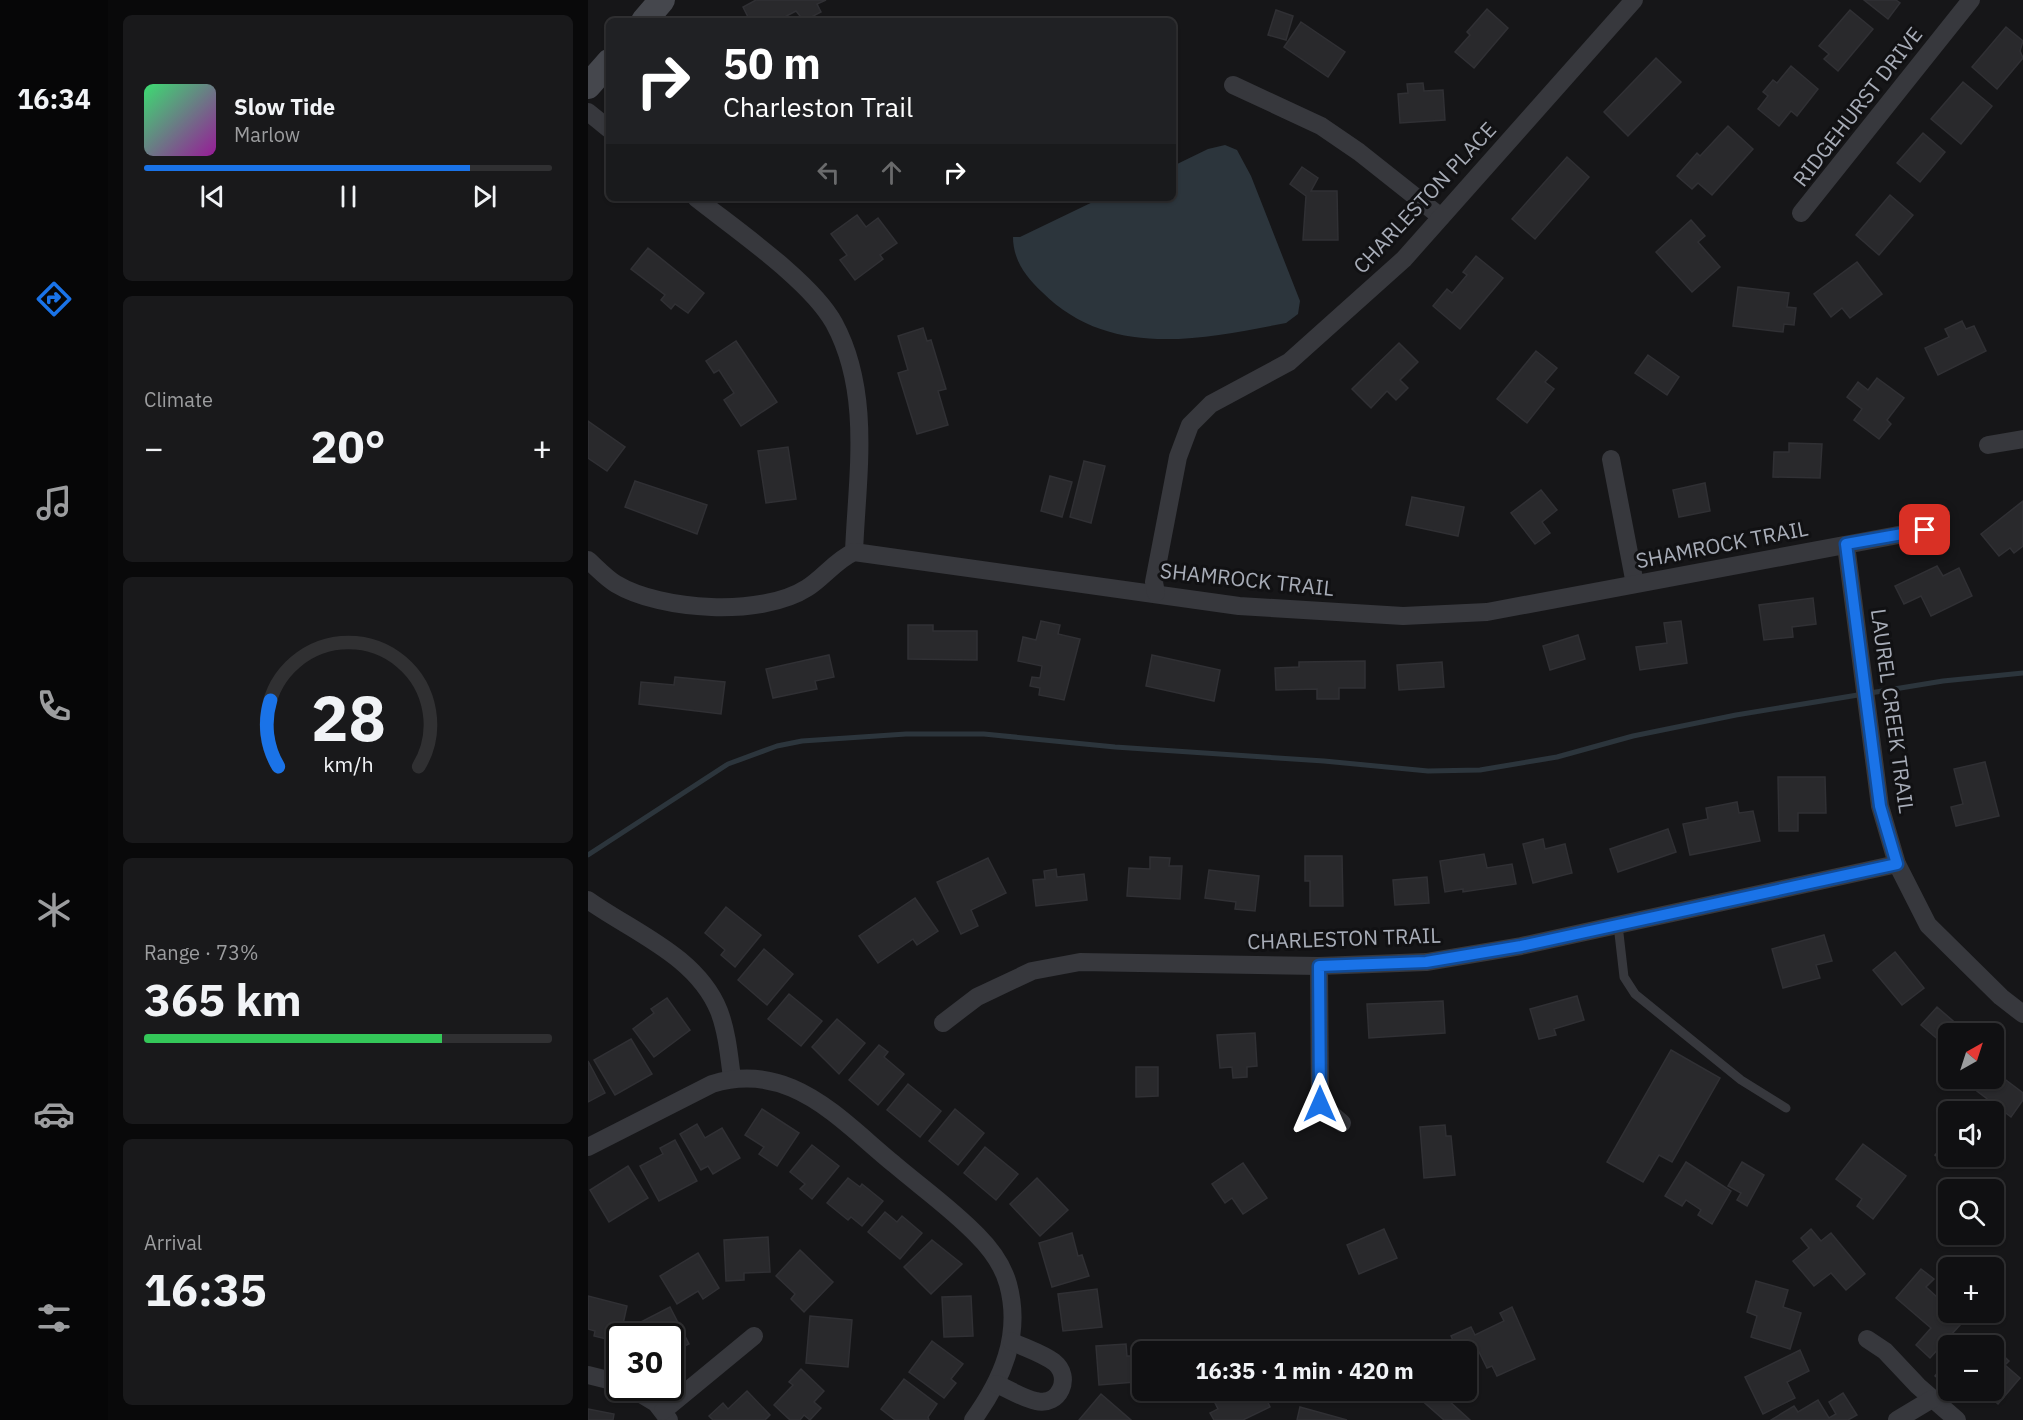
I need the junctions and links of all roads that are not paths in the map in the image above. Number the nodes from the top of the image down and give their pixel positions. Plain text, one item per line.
1 (662, 0) edge
2 (1635, 0) edge
3 (1971, 0) edge
4 (647, 18) edge
5 (606, 65) edge
6 (1233, 85) dead end
7 (588, 86) edge
8 (588, 112) edge
9 (606, 127) edge
10 (700, 201) edge
11 (1802, 213) dead end
12 (1441, 217) junction
13 (2023, 439) edge
14 (1988, 445) dead end
15 (1611, 459) dead end
16 (1925, 530) dead end
17 (1846, 544) junction
18 (854, 552) junction
19 (588, 561) edge
20 (1635, 584) junction
21 (1156, 593) junction
22 (1897, 864) junction
23 (588, 900) edge
24 (1618, 925) junction
25 (1319, 966) junction
26 (2023, 1014) edge
27 (943, 1023) dead end
28 (732, 1078) junction
29 (1786, 1108) dead end
30 (1342, 1123) dead end
31 (588, 1147) edge
32 (754, 1336) dead end
33 (1867, 1339) dead end
34 (1011, 1341) junction
35 (588, 1376) edge
36 (606, 1380) edge
37 (996, 1384) junction
38 (1932, 1399) junction
39 (652, 1401) edge
40 (666, 1415) edge
41 (973, 1420) edge
42 (1897, 1420) edge
43 (1957, 1420) edge

1 - 4 street
2 - 12 street, CHARLESTON PLACE
3 - 11 street, RIDGEHURST DRIVE
5 - 7 street
6 - 12 street
8 - 9 street
10 - 18 street
12 - 21 street, CHARLESTON PLACE
13 - 14 street
15 - 20 street
16 - 17 street, SHAMROCK TRAIL
17 - 20 street, SHAMROCK TRAIL
17 - 22 street, LAUREL CREEK TRAIL
18 - 19 street
18 - 21 street, SHAMROCK TRAIL
20 - 21 street, SHAMROCK TRAIL
22 - 24 street, CHARLESTON TRAIL
22 - 26 street, LAUREL CREEK TRAIL
23 - 28 street
24 - 25 street, CHARLESTON TRAIL
24 - 29 lane
25 - 27 street, CHARLESTON TRAIL
25 - 30 street
28 - 31 street
28 - 34 street
32 - 40 street
33 - 38 street
34 - 37 street
34 - 37 street
35 - 36 street
37 - 41 street
38 - 42 street
38 - 43 street
39 - 40 street

